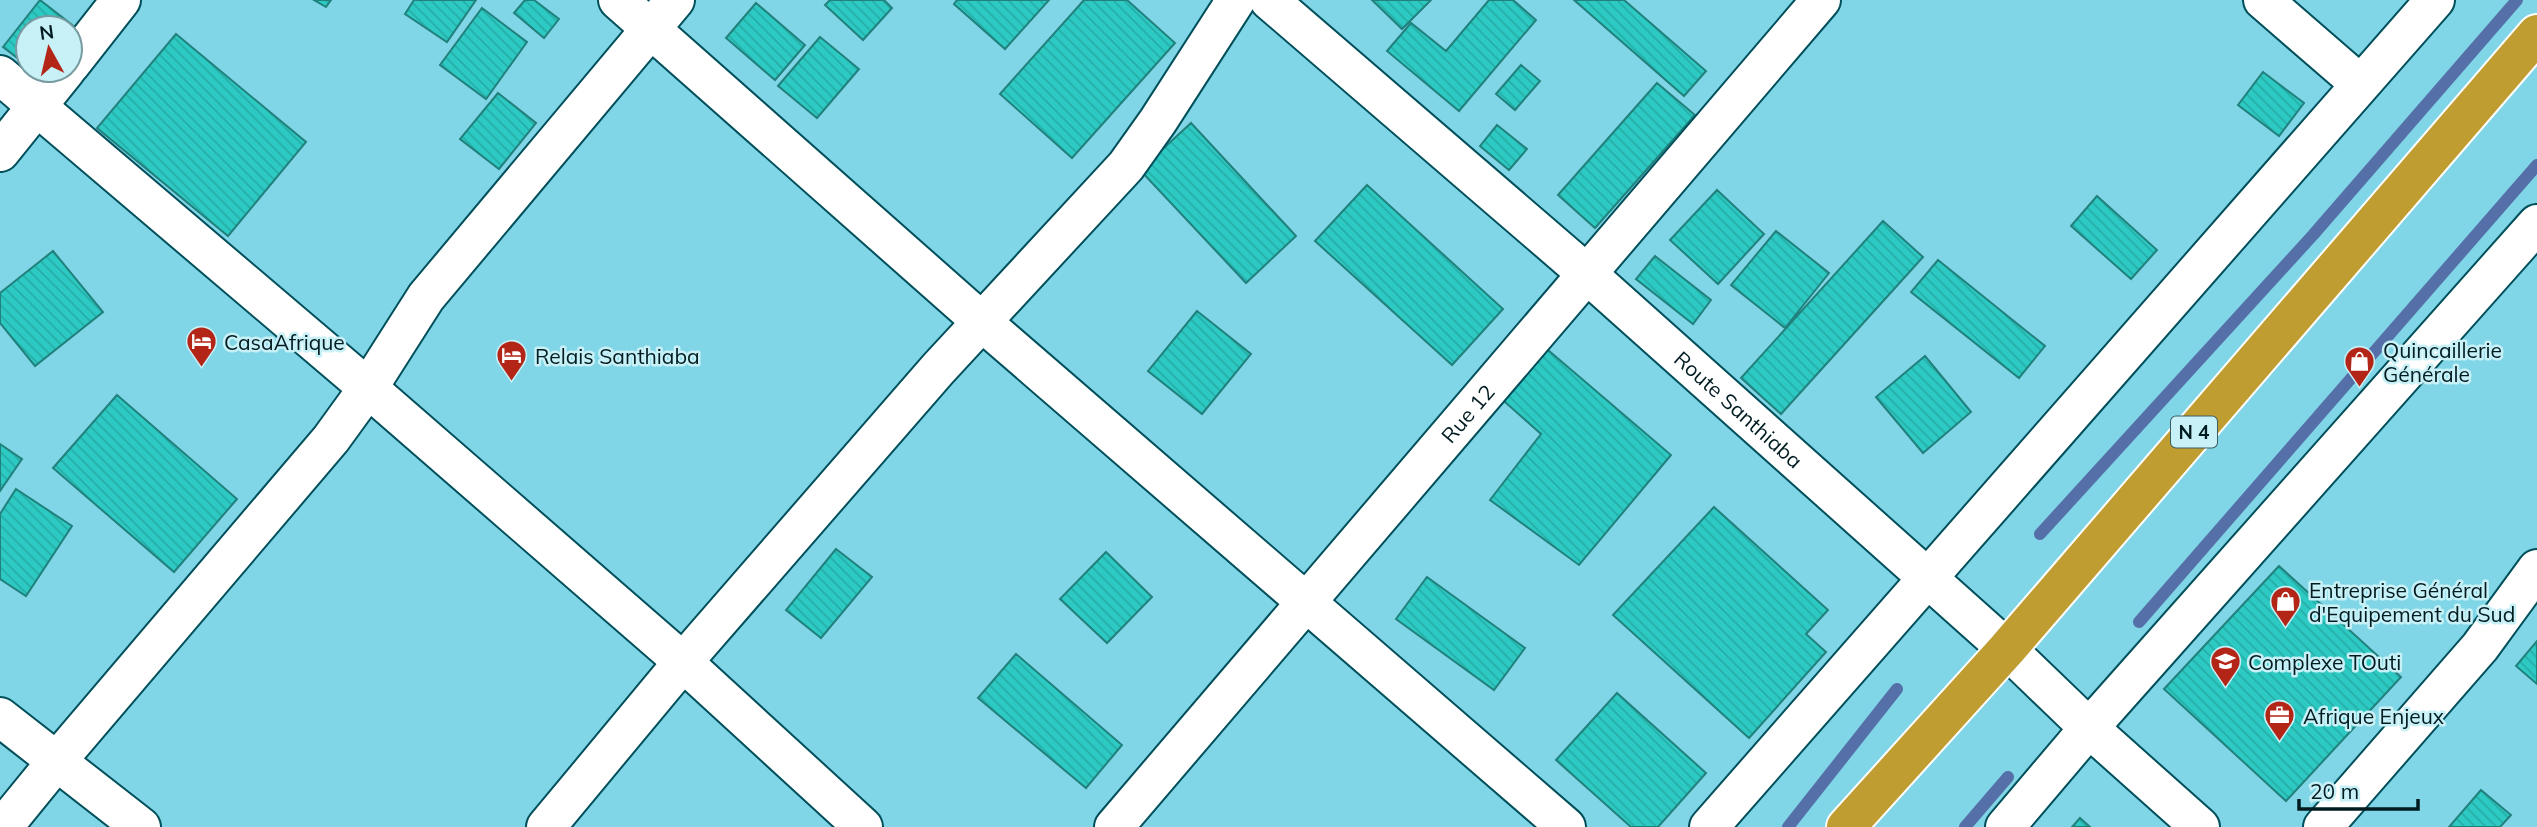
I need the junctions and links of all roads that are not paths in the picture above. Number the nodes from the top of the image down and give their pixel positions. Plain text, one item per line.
1 (121, 0) edge
2 (618, 0) edge
3 (1236, 0) edge
4 (1269, 0) edge
5 (1822, 0) edge
6 (2263, 0) edge
7 (2435, 0) edge
8 (663, 14) edge
9 (2537, 34) edge
10 (84, 47) edge
11 (0, 75) edge
12 (55, 84) edge
13 (2360, 84) junction
14 (37, 108) junction
15 (0, 152) edge
16 (2534, 232) edge
17 (1586, 274) junction
18 (981, 321) junction
19 (368, 388) junction
20 (2537, 569) edge
21 (1928, 579) junction
22 (1308, 601) junction
23 (2007, 649) junction
24 (683, 662) junction
25 (0, 717) edge
26 (2089, 728) junction
27 (56, 762) junction
28 (3, 827) edge
29 (141, 827) edge
30 (547, 827) edge
31 (863, 827) edge
32 (1114, 827) edge
33 (1566, 827) edge
34 (1709, 827) edge
35 (1846, 827) edge
36 (2005, 827) edge
37 (2200, 827) edge
38 (2323, 827) edge

1 - 10 street
2 - 8 street
3 - 18 street
4 - 17 street, Route Santhiaba
5 - 17 street, Rue 12
6 - 13 street
7 - 13 street
8 - 18 street
8 - 19 street
9 - 23 highway, N 4
11 - 14 street
12 - 14 street
13 - 21 street
14 - 15 street
14 - 19 street
16 - 26 street
17 - 21 street, Route Santhiaba
17 - 22 street, Rue 12
18 - 22 street
18 - 24 street
19 - 24 street
19 - 27 street
20 - 38 street
21 - 23 street, Route Santhiaba
21 - 34 street
22 - 32 street, Rue 12
22 - 33 street
23 - 26 street, Route Santhiaba
23 - 35 highway, N 4
24 - 30 street
24 - 31 street
25 - 27 street
26 - 36 street
26 - 37 street, Route Santhiaba
27 - 28 street
27 - 29 street

